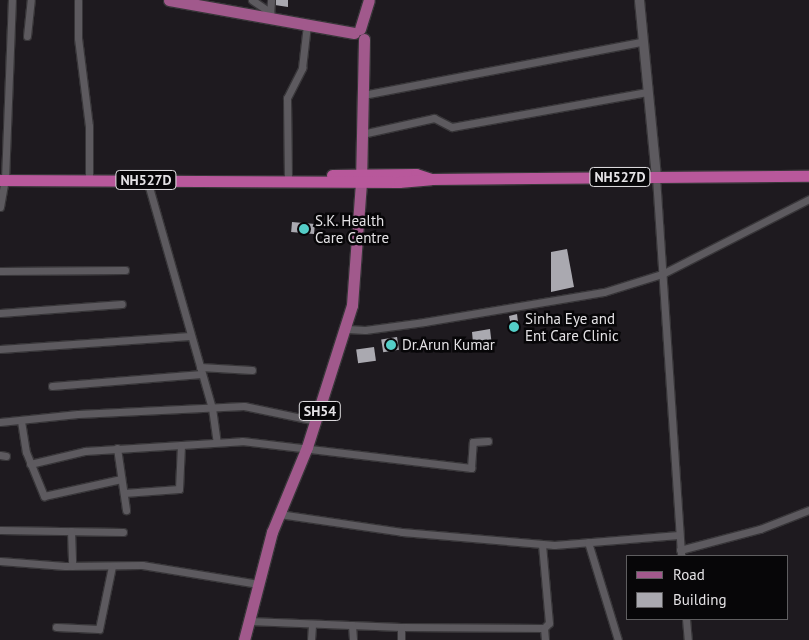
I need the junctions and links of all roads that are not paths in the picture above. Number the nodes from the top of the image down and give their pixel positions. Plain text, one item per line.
1 (12, 0) edge
2 (31, 0) edge
3 (78, 0) edge
4 (169, 0) edge
5 (252, 0) edge
6 (271, 0) edge
7 (369, 0) edge
8 (639, 0) edge
9 (270, 15) junction
10 (307, 25) junction
11 (359, 34) junction
12 (27, 36) dead end
13 (642, 42) junction
14 (647, 92) junction
15 (363, 94) junction
16 (362, 134) junction
17 (809, 176) edge
18 (656, 177) junction
19 (361, 178) junction
20 (2, 180) edge
21 (147, 180) junction
22 (290, 180) junction
23 (90, 181) junction
24 (809, 199) edge
25 (0, 207) edge
26 (125, 270) dead end
27 (0, 271) edge
28 (662, 274) junction
29 (122, 304) dead end
30 (0, 313) edge
31 (347, 329) junction
32 (190, 336) junction
33 (0, 349) edge
34 (252, 370) dead end
35 (201, 371) junction
36 (52, 386) dead end
37 (212, 408) junction
38 (21, 421) junction
39 (316, 421) junction
40 (0, 422) edge
41 (488, 441) dead end
42 (217, 442) junction
43 (181, 445) junction
44 (307, 447) junction
45 (117, 448) junction
46 (30, 464) junction
47 (121, 479) junction
48 (124, 493) junction
49 (126, 510) dead end
50 (809, 510) edge
51 (279, 514) junction
52 (0, 530) edge
53 (71, 531) junction
54 (123, 532) dead end
55 (679, 534) junction
56 (588, 542) junction
57 (542, 544) junction
58 (681, 553) edge
59 (0, 561) edge
60 (72, 566) junction
61 (112, 566) junction
62 (258, 584) junction
63 (686, 620) edge
64 (249, 621) junction
65 (312, 624) junction
66 (352, 625) junction
67 (56, 627) dead end
68 (401, 627) junction
69 (544, 628) junction
70 (244, 640) edge
71 (311, 640) edge
72 (353, 640) edge
73 (401, 640) edge
74 (544, 640) edge
75 (618, 640) edge
76 (688, 640) edge

1 - 20 street
2 - 12 street
3 - 23 street
4 - 9 main road
5 - 9 street
6 - 9 street
7 - 11 main road
8 - 13 street
9 - 10 main road
10 - 11 main road
10 - 22 street
11 - 15 main road, SH54
13 - 14 street
13 - 15 street
14 - 16 street
14 - 18 street
15 - 16 main road, SH54
16 - 19 main road, SH54
17 - 18 highway, NH527D
18 - 19 highway, NH527D
18 - 28 street
19 - 22 highway, NH527D
19 - 31 main road, SH54
20 - 23 highway, NH527D
20 - 25 street
21 - 22 highway, NH527D
21 - 23 highway, NH527D
21 - 32 street
24 - 28 street
26 - 27 street
28 - 31 street
28 - 55 street
29 - 30 street
31 - 39 main road, SH54
32 - 33 street
32 - 35 street
34 - 35 street
35 - 36 street
35 - 37 street
37 - 38 street
37 - 39 street
37 - 42 street
38 - 40 street
38 - 46 street
39 - 44 main road, SH54
41 - 44 street
42 - 43 street
42 - 44 street
43 - 45 street
43 - 48 street
44 - 51 main road, SH54
45 - 46 street
45 - 47 street
46 - 47 street
47 - 48 street
48 - 49 street
50 - 58 street
51 - 57 street
51 - 62 main road, SH54
52 - 53 street
53 - 54 street
53 - 60 street
55 - 56 street
55 - 58 street
56 - 57 street
56 - 75 street
57 - 69 street
59 - 60 street
60 - 61 street
61 - 62 street
61 - 67 street
62 - 64 main road, SH54
63 - 76 street
64 - 65 street
64 - 70 main road, SH54
65 - 66 street
65 - 71 street
66 - 68 street
66 - 72 street
68 - 69 street
68 - 73 street
69 - 74 street

